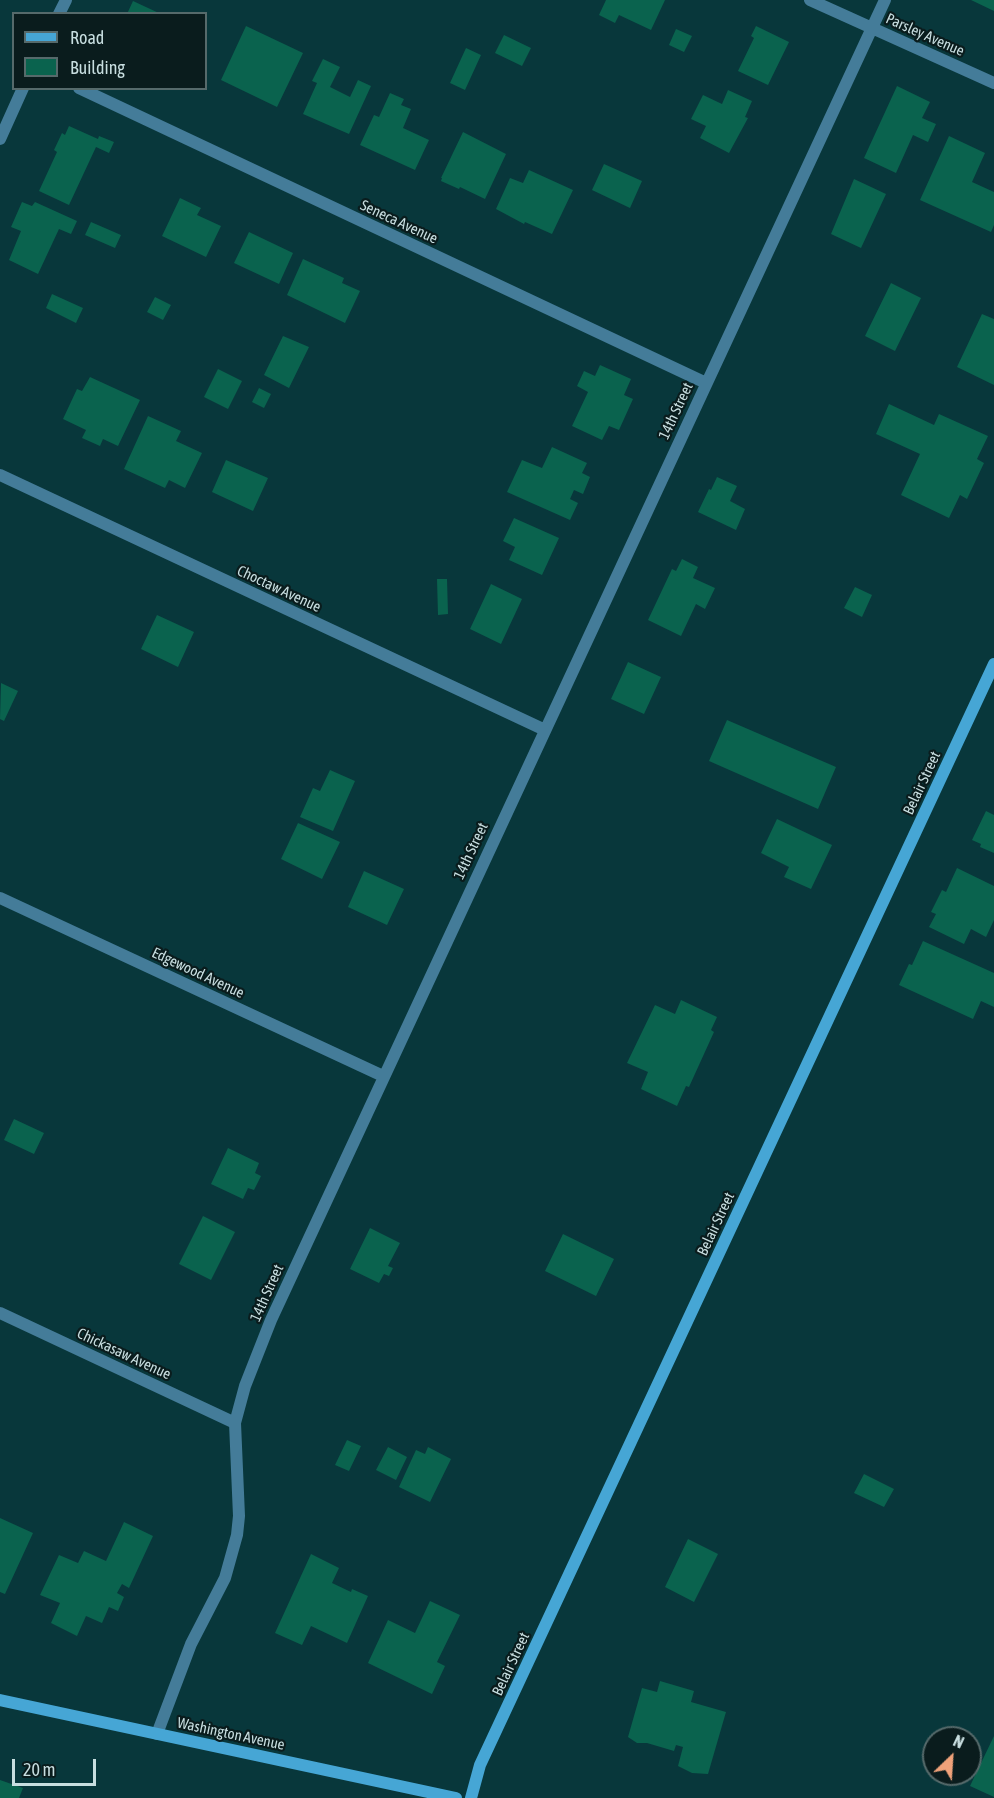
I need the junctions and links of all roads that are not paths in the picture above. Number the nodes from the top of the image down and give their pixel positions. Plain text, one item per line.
1 (810, 0) edge
2 (885, 0) edge
3 (872, 28) junction
4 (994, 83) edge
5 (22, 90) edge
6 (83, 90) edge
7 (0, 139) edge
8 (706, 383) junction
9 (0, 475) edge
10 (994, 664) edge
11 (544, 730) junction
12 (0, 898) edge
13 (383, 1076) junction
14 (0, 1313) edge
15 (235, 1423) junction
16 (0, 1700) edge
17 (157, 1734) junction
18 (456, 1798) edge
19 (471, 1798) edge

1 - 3 street, Parsley Avenue
2 - 3 street, 14th Street
3 - 4 street, Parsley Avenue
3 - 8 street, 14th Street
5 - 7 street
6 - 8 street, Seneca Avenue
8 - 11 street, 14th Street
9 - 11 street, Choctaw Avenue
10 - 19 street, Belair Street
11 - 13 street, 14th Street
12 - 13 street, Edgewood Avenue
13 - 15 street, 14th Street
14 - 15 street, Chickasaw Avenue
15 - 17 street, 14th Street
16 - 17 street, Washington Avenue
17 - 18 street, Washington Avenue

